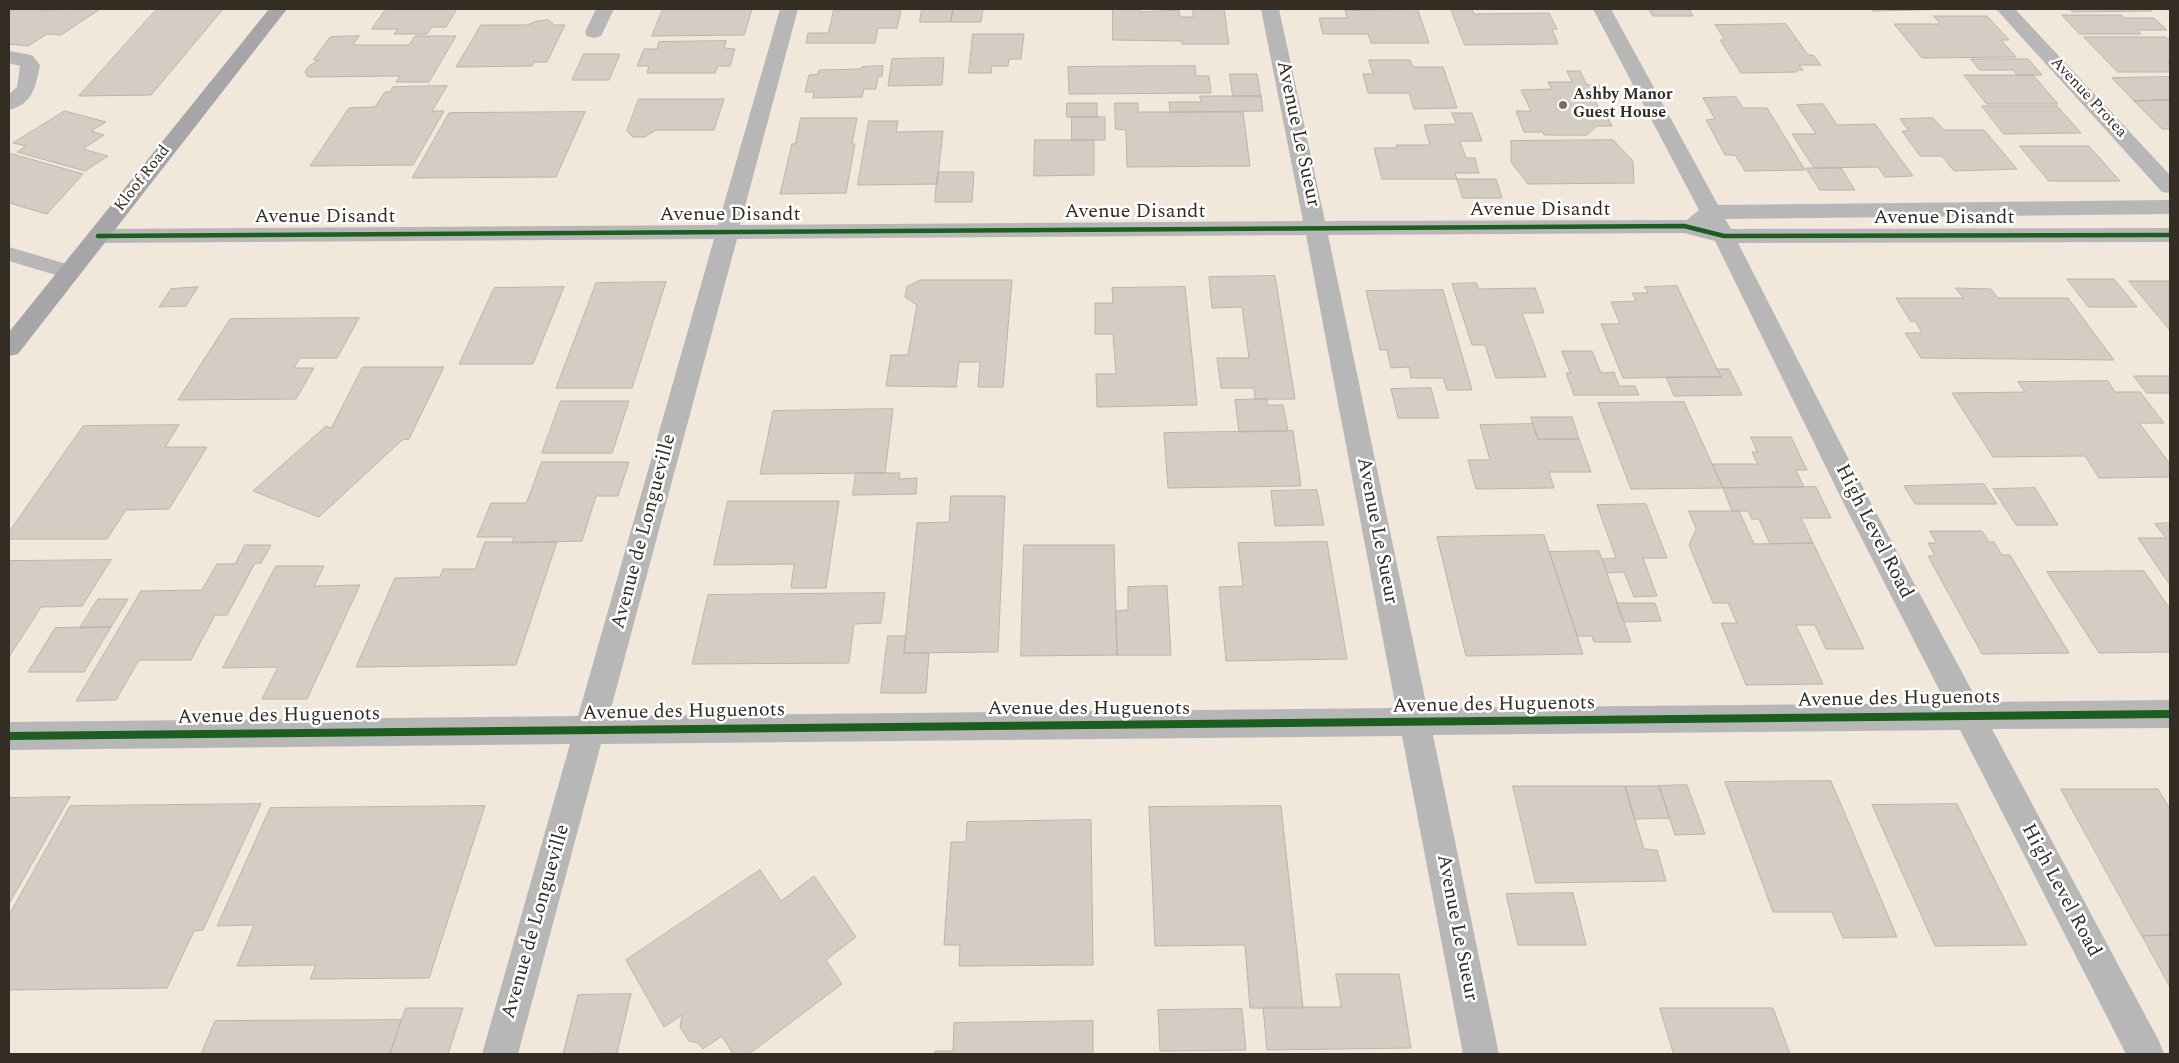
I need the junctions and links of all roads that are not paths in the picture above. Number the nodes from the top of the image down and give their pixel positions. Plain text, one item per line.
1 (278, 9) edge
2 (605, 9) edge
3 (789, 9) edge
4 (1270, 9) edge
5 (1602, 9) edge
6 (2005, 9) edge
7 (594, 32) dead end
8 (9, 58) edge
9 (9, 104) edge
10 (2170, 187) edge
11 (2170, 207) edge
12 (1938, 209) junction
13 (1718, 224) junction
14 (1316, 228) junction
15 (728, 232) junction
16 (1956, 235) junction
17 (2170, 235) edge
18 (98, 236) junction
19 (9, 254) edge
20 (69, 272) junction
21 (9, 348) edge
22 (2170, 714) edge
23 (1967, 716) junction
24 (1415, 723) junction
25 (590, 730) junction
26 (9, 736) edge
27 (500, 1054) edge
28 (1481, 1054) edge
29 (2146, 1054) edge

1 - 18 main road, Kloof Road
2 - 7 street
3 - 15 street, Avenue de Longueville
4 - 14 street, Avenue Le Sueur
5 - 13 street, High Level Road
6 - 10 street, Avenue Protea
8 - 9 street
11 - 12 street, Avenue Disandt
12 - 13 street, Avenue Disandt
12 - 16 street, Avenue Disandt
13 - 14 street, Avenue Disandt
13 - 16 street, Avenue Disandt
13 - 23 street, High Level Road
14 - 15 street, Avenue Disandt
14 - 24 street, Avenue Le Sueur
15 - 18 street, Avenue Disandt
15 - 25 street, Avenue de Longueville
16 - 17 street, Avenue Disandt
18 - 20 main road, Kloof Road
19 - 20 street
20 - 21 main road, Kloof Road
22 - 23 street, Avenue des Huguenots
23 - 24 street, Avenue des Huguenots
23 - 29 street, High Level Road
24 - 25 street, Avenue des Huguenots
24 - 28 street, Avenue Le Sueur
25 - 26 street, Avenue des Huguenots
25 - 27 street, Avenue de Longueville

